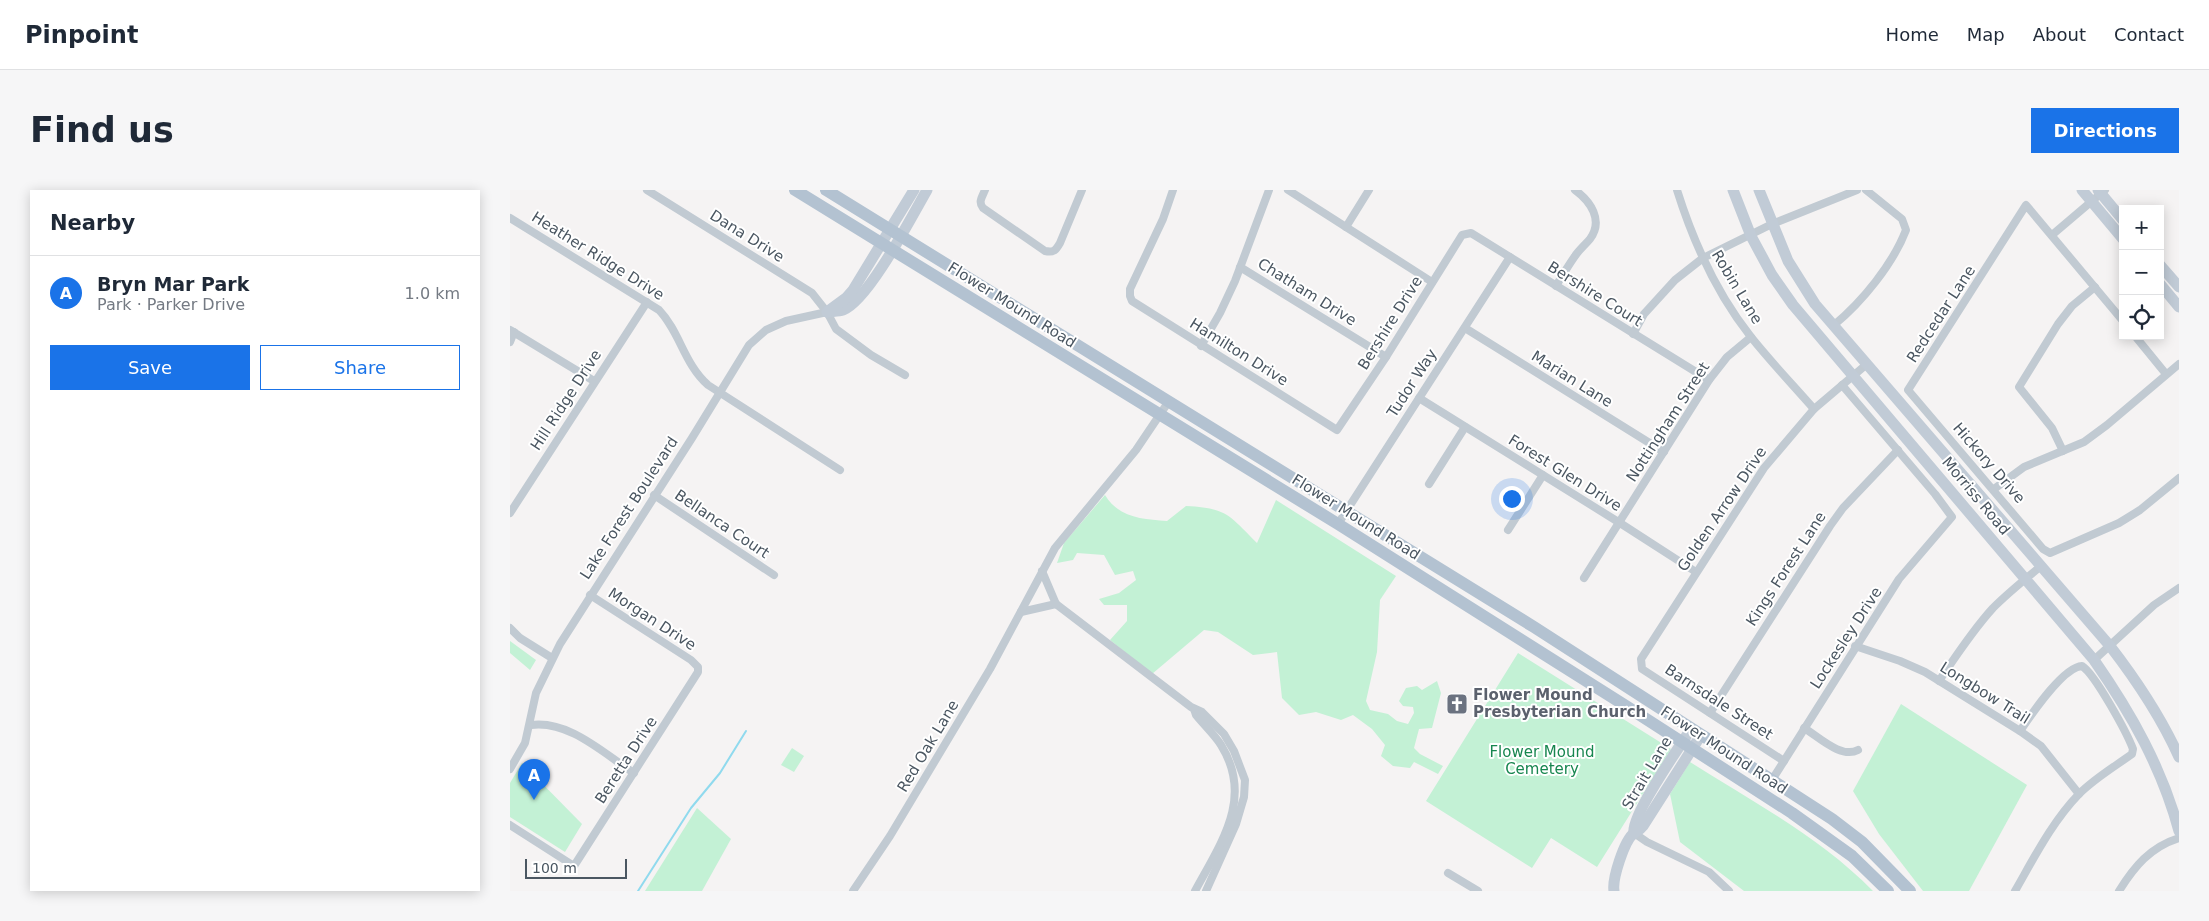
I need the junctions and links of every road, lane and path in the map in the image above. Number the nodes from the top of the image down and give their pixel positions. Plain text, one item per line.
1 (647, 190) edge
2 (794, 190) edge
3 (826, 190) edge
4 (914, 190) edge
5 (927, 190) edge
6 (985, 190) edge
7 (1082, 190) edge
8 (1173, 190) edge
9 (1269, 190) edge
10 (1288, 190) edge
11 (1369, 190) edge
12 (1575, 190) edge
13 (1677, 190) edge
14 (1732, 190) edge
15 (1760, 190) edge
16 (1857, 190) edge
17 (1866, 190) edge
18 (2082, 190) edge
19 (2099, 194) edge
20 (2119, 216) edge
21 (510, 218) edge
22 (1772, 224) junction
23 (1346, 227) junction
24 (2119, 232) edge
25 (896, 233) junction
26 (1467, 233) joint
27 (2052, 235) junction
28 (1752, 236) junction
29 (887, 247) junction
30 (1510, 257) junction
31 (1703, 258) junction
32 (1240, 267) junction
33 (2164, 270) edge
34 (1432, 282) junction
35 (1556, 286) junction
36 (2096, 287) junction
37 (2179, 287) edge
38 (2164, 289) edge
39 (646, 302) junction
40 (2179, 307) edge
41 (827, 312) junction
42 (2119, 316) edge
43 (1834, 325) junction
44 (1465, 328) junction
45 (512, 331) edge
46 (1633, 334) junction
47 (1750, 336) junction
48 (2138, 340) edge
49 (510, 342) edge
50 (1201, 346) junction
51 (1386, 357) junction
52 (1867, 364) junction
53 (2179, 364) edge
54 (2166, 374) junction
55 (905, 375) dead end
56 (1854, 375) junction
57 (1708, 380) junction
58 (594, 381) junction
59 (1842, 385) junction
60 (1908, 390) joint
61 (719, 392) junction
62 (1419, 398) junction
63 (1168, 401) junction
64 (1814, 409) junction
65 (1160, 415) junction
66 (1465, 427) junction
67 (1337, 430) joint
68 (1898, 450) junction
69 (2063, 451) junction
70 (1664, 452) junction
71 (840, 470) dead end
72 (1542, 475) junction
73 (2179, 478) edge
74 (1429, 484) dead end
75 (1994, 489) junction
76 (654, 495) junction
77 (1347, 511) junction
78 (510, 512) edge
79 (1620, 523) junction
80 (1338, 524) junction
81 (1508, 530) dead end
82 (2040, 567) junction
83 (1042, 572) junction
84 (1696, 572) junction
85 (774, 576) dead end
86 (1584, 578) dead end
87 (2026, 578) junction
88 (2179, 588) edge
89 (590, 595) junction
90 (1056, 604) junction
91 (1021, 612) junction
92 (1534, 627) junction
93 (510, 628) edge
94 (1525, 642) junction
95 (1855, 646) junction
96 (2110, 646) junction
97 (552, 658) junction
98 (2094, 660) junction
99 (1641, 665) joint
100 (698, 667) joint
101 (1939, 681) junction
102 (1194, 709) junction
103 (1710, 712) junction
104 (530, 725) junction
105 (1804, 728) junction
106 (2020, 731) junction
107 (1696, 732) junction
108 (1688, 745) junction
109 (1858, 750) dead end
110 (2179, 757) edge
111 (1784, 761) junction
112 (510, 770) edge
113 (634, 773) junction
114 (1772, 780) junction
115 (2079, 794) junction
116 (510, 825) edge
117 (2179, 831) edge
118 (1634, 833) junction
119 (2179, 838) edge
120 (1448, 873) dead end
121 (853, 891) edge
122 (1195, 891) edge
123 (1206, 891) edge
124 (1478, 891) edge
125 (1614, 891) edge
126 (1729, 891) edge
127 (1888, 891) edge
128 (1910, 891) edge
129 (2015, 891) edge
130 (2119, 891) edge

1 - 41 street, Dana Drive
2 - 29 main road, Flower Mound Road
3 - 25 main road, Flower Mound Road
4 - 25 main road, Lake Forest Boulevard
5 - 25 main road, Lake Forest Boulevard
6 - 7 street
8 - 50 street, Hamilton Drive
9 - 32 street
10 - 23 street
11 - 23 street
12 - 35 street
13 - 31 street, Robin Lane
14 - 28 main road, Morriss Road
15 - 22 main road, Morriss Road
16 - 22 street
17 - 43 street
18 - 19 main road
19 - 20 main road
19 - 24 main road
19 - 27 street
21 - 39 street, Heather Ridge Drive
22 - 28 street
22 - 43 main road, Morriss Road
23 - 34 street
25 - 29 main road, Lake Forest Boulevard
25 - 63 main road, Flower Mound Road
26 - 30 street, Bershire Court
26 - 34 street, Bershire Drive
27 - 36 street
27 - 60 street, Redcedar Lane
28 - 31 street
28 - 56 main road, Morriss Road
29 - 41 main road, Lake Forest Boulevard
29 - 65 main road, Flower Mound Road
30 - 35 street, Bershire Court
30 - 44 street, Tudor Way
31 - 46 street
31 - 47 street, Robin Lane
32 - 50 street
32 - 51 street, Chatham Drive
33 - 37 main road
34 - 51 street, Bershire Drive
35 - 46 street, Bershire Court
36 - 42 street
36 - 69 street
38 - 40 main road
39 - 58 street, Hill Ridge Drive
39 - 61 street, Heather Ridge Drive
41 - 55 street, Dana Drive
41 - 61 street, Lake Forest Boulevard
43 - 52 main road, Morriss Road
44 - 62 street, Tudor Way
44 - 70 street, Marian Lane
45 - 49 street
45 - 58 street
46 - 57 street, Bershire Court
47 - 57 street, Nottingham Street
47 - 64 street, Robin Lane
48 - 54 street
50 - 67 street, Hamilton Drive
51 - 67 street, Bershire Drive
52 - 56 street, Golden Arrow Drive
52 - 82 main road, Morriss Road
53 - 54 street
54 - 69 street
56 - 59 street, Golden Arrow Drive
56 - 87 main road, Morriss Road
57 - 70 street, Nottingham Street
58 - 78 street, Hill Ridge Drive
59 - 64 street, Golden Arrow Drive
59 - 68 street
60 - 75 street, Hickory Drive
61 - 71 street, Heather Ridge Drive
61 - 76 street, Lake Forest Boulevard
62 - 66 street, Forest Glen Drive
62 - 77 street, Tudor Way
63 - 65 street, Red Oak Lane
63 - 77 main road, Flower Mound Road
64 - 84 street, Golden Arrow Drive
65 - 80 main road, Flower Mound Road
65 - 83 street, Red Oak Lane
66 - 72 street, Forest Glen Drive
66 - 74 street
68 - 95 street, Lockesley Drive
68 - 103 street, Kings Forest Lane
69 - 75 street
70 - 79 street, Nottingham Street
72 - 79 street, Forest Glen Drive
72 - 81 street
73 - 75 street, Hickory Drive
76 - 85 street, Bellanca Court
76 - 89 street, Lake Forest Boulevard
77 - 80 street, Tudor Way
77 - 92 main road, Flower Mound Road
79 - 84 street, Forest Glen Drive
79 - 86 street, Nottingham Street
80 - 94 main road, Flower Mound Road
82 - 87 street
82 - 96 main road, Morriss Road
83 - 90 street
83 - 91 street, Red Oak Lane
84 - 99 street, Golden Arrow Drive
87 - 98 main road, Morriss Road
87 - 101 street
88 - 96 street
89 - 97 street, Lake Forest Boulevard
89 - 100 street, Morgan Drive
90 - 91 street
90 - 102 street
91 - 121 street, Red Oak Lane
92 - 94 main road
92 - 107 main road, Flower Mound Road
93 - 97 street
94 - 108 main road, Flower Mound Road
95 - 101 street, Longbow Trail
95 - 105 street, Lockesley Drive
96 - 98 street
96 - 110 main road, Morriss Road
97 - 104 street, Lake Forest Boulevard
98 - 117 main road, Morriss Road
99 - 103 street, Barnsdale Street
100 - 113 street, Beretta Drive
101 - 106 street, Longbow Trail
102 - 122 street
102 - 123 street
103 - 111 street, Barnsdale Street
104 - 112 street, Lake Forest Boulevard
104 - 113 street
105 - 109 street
105 - 111 street, Lockesley Drive
106 - 115 street, Longbow Trail
106 - 115 street
107 - 108 main road, Strait Lane
107 - 114 main road, Flower Mound Road
108 - 118 main road, Strait Lane
108 - 127 main road, Flower Mound Road
111 - 114 street, Lockesley Drive
113 - 116 street, Beretta Drive
114 - 128 main road, Flower Mound Road
115 - 129 street
118 - 125 main road, Strait Lane
118 - 126 street
119 - 130 street
120 - 124 street

